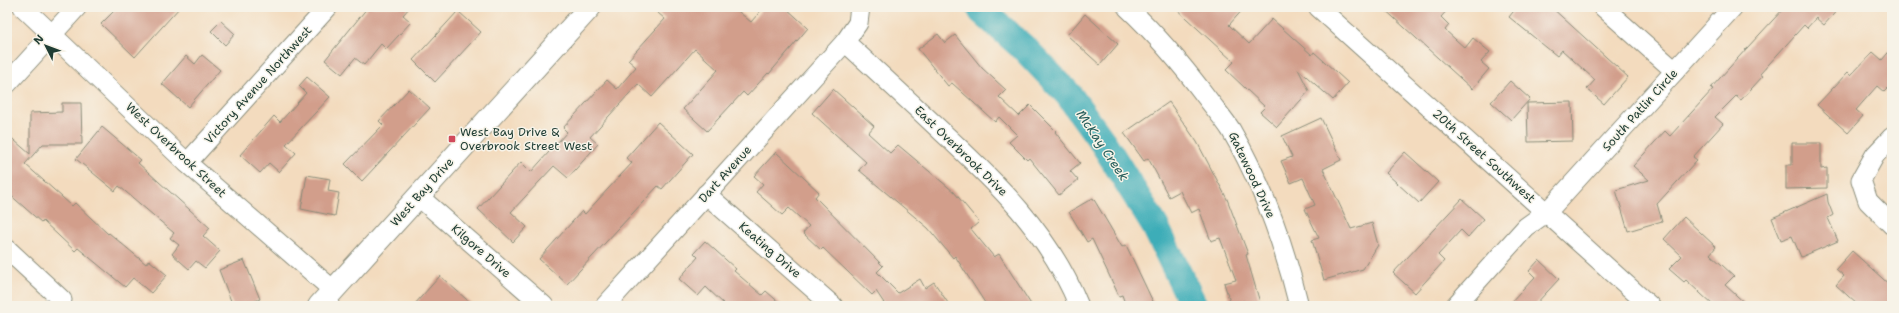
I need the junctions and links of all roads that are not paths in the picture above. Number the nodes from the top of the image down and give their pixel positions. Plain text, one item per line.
1 (23, 7) edge
2 (77, 7) edge
3 (328, 7) edge
4 (590, 7) edge
5 (860, 7) edge
6 (1127, 7) edge
7 (1318, 7) edge
8 (1603, 7) edge
9 (1733, 7) edge
10 (52, 34) junction
11 (846, 42) junction
12 (1675, 72) junction
13 (7, 84) edge
14 (1892, 137) edge
15 (187, 163) junction
16 (706, 194) junction
17 (418, 196) junction
18 (1547, 212) junction
19 (1892, 225) edge
20 (7, 249) edge
21 (333, 290) junction
22 (60, 303) edge
23 (319, 306) edge
24 (544, 306) edge
25 (605, 306) edge
26 (833, 306) edge
27 (1079, 306) edge
28 (1299, 306) edge
29 (1454, 306) edge
30 (1650, 306) edge

1 - 10 street, West Overbrook Street
2 - 10 street
3 - 15 street, Victory Avenue Northwest
4 - 17 main road, West Bay Drive
5 - 11 street
6 - 28 street, Gatewood Drive
7 - 18 street, 20th Street Southwest
8 - 12 street
9 - 12 street, South Patlin Circle
10 - 13 street
10 - 15 street, West Overbrook Street
11 - 16 street, Dart Avenue
11 - 27 street, East Overbrook Drive
12 - 18 street, South Patlin Circle
14 - 19 street
15 - 21 street, West Overbrook Street
16 - 25 street, Dart Avenue
16 - 26 street, Keating Drive
17 - 21 main road, West Bay Drive
17 - 24 street, Kilgore Drive
18 - 29 street
18 - 30 street, 20th Street Southwest
20 - 22 street
21 - 23 main road, West Bay Drive

